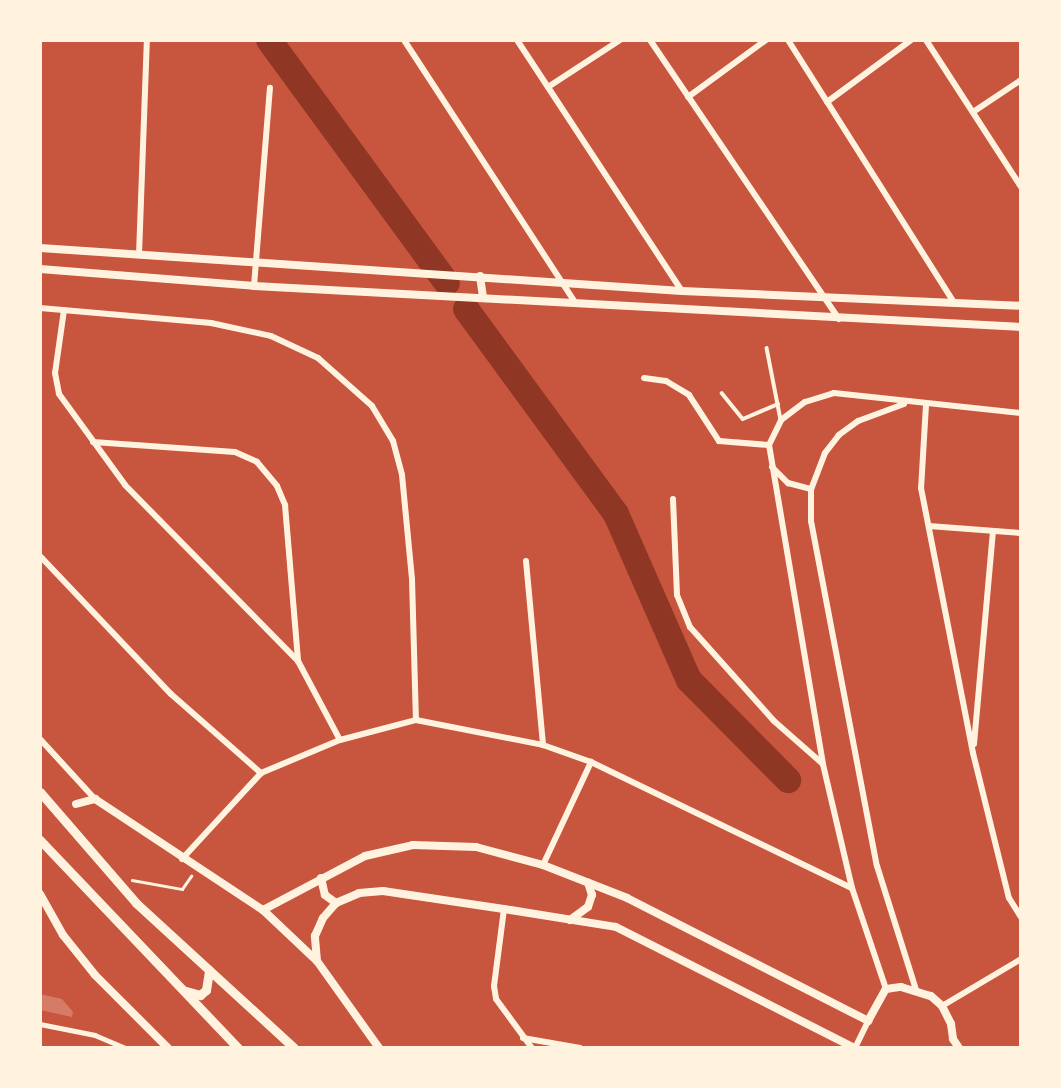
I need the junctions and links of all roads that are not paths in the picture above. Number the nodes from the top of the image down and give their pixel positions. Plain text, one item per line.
1 (147, 40) edge
2 (416, 40) edge
3 (517, 40) edge
4 (620, 40) edge
5 (650, 40) edge
6 (766, 40) edge
7 (788, 40) edge
8 (911, 40) edge
9 (926, 40) edge
10 (406, 43) edge
11 (1021, 80) edge
12 (548, 87) junction
13 (270, 88) dead end
14 (688, 97) junction
15 (827, 102) junction
16 (973, 112) junction
17 (1021, 187) edge
18 (40, 248) edge
19 (139, 255) junction
20 (255, 263) junction
21 (40, 269) edge
22 (480, 276) junction
23 (562, 284) junction
24 (254, 286) junction
25 (682, 291) junction
26 (483, 298) junction
27 (825, 298) junction
28 (576, 304) junction
29 (954, 304) junction
30 (1021, 306) edge
31 (40, 308) edge
32 (64, 310) junction
33 (839, 319) junction
34 (1021, 327) edge
35 (767, 348) dead end
36 (644, 378) dead end
37 (722, 393) dead end
38 (906, 403) junction
39 (778, 404) junction
40 (926, 405) junction
41 (1021, 413) edge
42 (780, 420) junction
43 (93, 442) junction
44 (769, 445) junction
45 (770, 463) junction
46 (811, 489) junction
47 (673, 499) dead end
48 (929, 526) junction
49 (993, 532) junction
50 (1021, 533) edge
51 (40, 556) edge
52 (526, 561) dead end
53 (298, 661) junction
54 (416, 720) junction
55 (40, 739) edge
56 (340, 740) junction
57 (542, 745) junction
58 (973, 752) junction
59 (591, 762) junction
60 (823, 764) junction
61 (261, 773) junction
62 (40, 792) edge
63 (95, 799) junction
64 (76, 804) dead end
65 (40, 840) edge
66 (182, 859) junction
67 (543, 865) junction
68 (321, 878) junction
69 (588, 883) junction
70 (852, 888) junction
71 (40, 896) edge
72 (336, 904) junction
73 (504, 909) junction
74 (263, 910) junction
75 (1021, 917) edge
76 (570, 919) junction
77 (1021, 959) edge
78 (317, 961) junction
79 (209, 970) junction
80 (182, 989) junction
81 (887, 989) junction
82 (916, 990) junction
83 (942, 1006) junction
84 (868, 1021) junction
85 (40, 1024) edge
86 (523, 1038) junction
87 (953, 1039) junction
88 (126, 1048) edge
89 (169, 1048) edge
90 (239, 1048) edge
91 (294, 1048) edge
92 (379, 1048) edge
93 (532, 1048) edge
94 (580, 1048) edge
95 (855, 1048) edge
96 (948, 1048) edge
97 (959, 1048) edge

1 - 19 street
2 - 10 street
3 - 12 street
4 - 12 street
5 - 14 street
6 - 14 street
7 - 15 street
8 - 15 street
9 - 16 street
10 - 23 street
11 - 16 street
12 - 25 street
13 - 20 street
14 - 27 street
15 - 29 street
16 - 17 street
18 - 19 street
19 - 20 street
20 - 22 street
20 - 24 street
21 - 24 street
22 - 23 street
22 - 26 street
23 - 25 street
23 - 28 street
24 - 26 street
25 - 27 street
26 - 28 street
27 - 29 street
27 - 33 street
28 - 33 street
29 - 30 street
31 - 32 street
32 - 43 street
32 - 54 street
33 - 34 street
35 - 39 lane
36 - 44 street
37 - 39 lane
38 - 40 street
38 - 42 street
38 - 46 street
39 - 42 lane
40 - 41 street
40 - 48 street
42 - 44 street
43 - 53 street
43 - 53 street
44 - 45 street
45 - 46 street
45 - 60 street
46 - 82 street
47 - 60 street
48 - 49 street
48 - 58 street
49 - 50 street
49 - 58 street
51 - 61 street
52 - 57 street
53 - 56 street
54 - 56 street
54 - 57 street
55 - 63 street
56 - 61 street
57 - 59 street
58 - 75 street
59 - 67 street
59 - 70 street
60 - 70 street
61 - 66 street
62 - 79 main road
63 - 64 street
63 - 66 street
65 - 80 main road
66 - 74 street
67 - 68 street
67 - 69 street
68 - 72 street
68 - 74 street
69 - 76 street
69 - 84 street
70 - 81 street
71 - 89 street
72 - 73 street
72 - 78 street
73 - 76 street
73 - 86 street
74 - 78 street
76 - 95 street
77 - 83 street
78 - 92 street
79 - 80 main road
79 - 91 main road
80 - 90 main road
81 - 82 street
81 - 84 street
82 - 83 street
83 - 87 street
84 - 95 street
85 - 88 street
86 - 93 street
86 - 94 street
87 - 96 street
87 - 97 street

